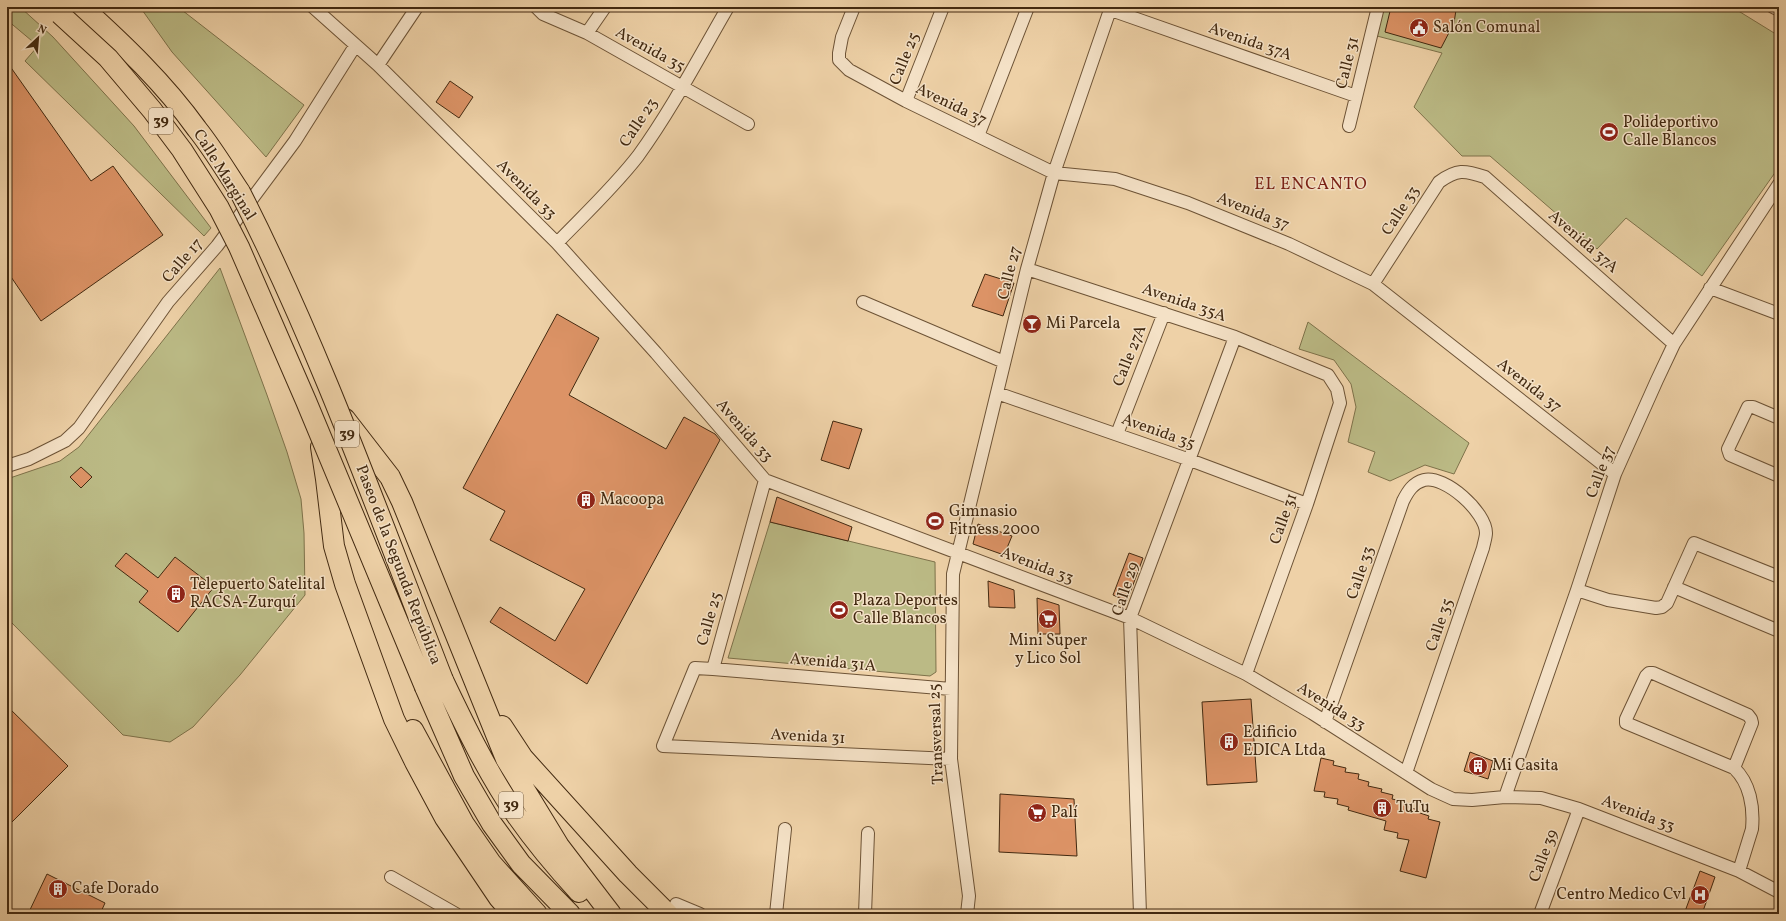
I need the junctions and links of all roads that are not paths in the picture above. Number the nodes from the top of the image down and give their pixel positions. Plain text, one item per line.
1 (52, 7) edge
2 (62, 7) edge
3 (75, 7) edge
4 (82, 7) edge
5 (313, 7) edge
6 (417, 7) edge
7 (536, 7) edge
8 (605, 7) edge
9 (728, 7) edge
10 (854, 7) edge
11 (943, 7) edge
12 (1028, 7) edge
13 (1377, 7) edge
14 (1774, 7) edge
15 (1111, 8) edge
16 (1779, 10) edge
17 (587, 33) junction
18 (355, 46) junction
19 (378, 65) junction
20 (683, 86) junction
21 (1356, 96) junction
22 (906, 101) junction
23 (748, 124) dead end
24 (1348, 126) dead end
25 (978, 136) junction
26 (1468, 171) joint
27 (1054, 173) junction
28 (1779, 184) edge
29 (239, 216) junction
30 (557, 243) junction
31 (1027, 269) junction
32 (1373, 284) junction
33 (1710, 288) junction
34 (863, 302) dead end
35 (1164, 313) junction
36 (1779, 314) edge
37 (1235, 337) junction
38 (1674, 344) junction
39 (1004, 362) junction
40 (1328, 375) joint
41 (317, 390) junction
42 (997, 393) junction
43 (1779, 418) edge
44 (1116, 434) junction
45 (1190, 460) junction
46 (7, 466) edge
47 (1615, 474) junction
48 (1779, 476) edge
49 (766, 480) junction
50 (1460, 494) joint
51 (1307, 504) junction
52 (957, 553) junction
53 (1779, 577) edge
54 (1674, 588) junction
55 (1577, 590) junction
56 (1130, 618) junction
57 (1779, 631) edge
58 (372, 655) junction
59 (467, 665) junction
60 (713, 670) junction
61 (1246, 674) junction
62 (434, 683) junction
63 (951, 689) junction
64 (1325, 722) junction
65 (664, 746) joint
66 (951, 759) junction
67 (1734, 768) junction
68 (1406, 772) junction
69 (1505, 797) junction
70 (1579, 809) junction
71 (785, 829) dead end
72 (868, 833) dead end
73 (1739, 871) junction
74 (391, 877) dead end
75 (1779, 892) edge
76 (672, 909) edge
77 (456, 914) edge
78 (512, 914) edge
79 (537, 914) edge
80 (570, 914) edge
81 (603, 914) edge
82 (611, 914) edge
83 (700, 914) edge
84 (776, 914) edge
85 (865, 914) edge
86 (967, 914) edge
87 (1140, 914) edge
88 (1540, 914) edge

1 - 62 highway, Paseo de la Segunda República / 39, bridge
2 - 29 street, Calle Marginal
3 - 29 street, Calle Marginal
4 - 62 highway, Paseo de la Segunda República / 39, bridge
5 - 18 street, Avenida 33
6 - 19 street
7 - 17 street, Avenida 35
8 - 17 street
9 - 20 street, Calle 23
10 - 22 street, Avenida 37
11 - 22 street, Calle 25
12 - 25 street
13 - 21 street, Calle 31
14 - 16 street
15 - 21 street, Avenida 37A
15 - 27 street, Calle 27
17 - 20 street, Avenida 35
18 - 19 street, Avenida 33
18 - 29 street, Calle 17
19 - 30 street, Avenida 33
20 - 23 street, Avenida 35
20 - 30 street, Calle 23
21 - 24 street, Calle 31
22 - 25 street, Avenida 37
25 - 27 street, Avenida 37
26 - 32 street, Calle 33
26 - 38 street, Avenida 37A
27 - 31 street, Calle 27
27 - 32 street, Avenida 37
28 - 33 street, Calle 37
29 - 41 street, Calle Marginal
29 - 46 street, Calle 17
30 - 49 street, Avenida 33
31 - 35 street, Avenida 35A
31 - 39 street, Calle 27
32 - 47 street, Avenida 37
33 - 36 street
33 - 38 street, Calle 37
34 - 39 street
35 - 37 street, Avenida 35A
35 - 44 street, Calle 27A
37 - 40 street, Avenida 35A
37 - 45 street, Calle 29
38 - 47 street, Calle 37
39 - 42 street, Calle 27
40 - 51 street, Calle 31
41 - 58 highway
41 - 59 highway
42 - 44 street, Avenida 35
42 - 52 street, Calle 27
43 - 48 street
44 - 45 street, Avenida 35
45 - 51 street, Avenida 35
45 - 56 street, Calle 29
47 - 55 street, Calle 37
49 - 52 street, Avenida 33
49 - 60 street, Calle 25
50 - 64 street, Calle 33
50 - 68 street, Calle 35
51 - 61 street, Calle 31
52 - 56 street, Avenida 33
52 - 63 street, Transversal 25
53 - 54 street
54 - 55 street
54 - 57 street
55 - 69 street, Calle 37
56 - 61 street, Avenida 33
56 - 87 street, Calle 29
58 - 78 highway
58 - 79 highway
59 - 76 highway
59 - 82 highway
60 - 63 street, Avenida 31A
60 - 65 street, Calle 25
61 - 64 street, Avenida 33
62 - 80 highway, Paseo de la Segunda República / 39
62 - 81 highway, Paseo de la Segunda República / 39
63 - 66 street, Transversal 25
64 - 68 street, Avenida 33
65 - 66 street, Avenida 31
66 - 86 street, Transversal 25
67 - 67 street
67 - 73 street
68 - 69 street, Avenida 33
69 - 70 street, Avenida 33
70 - 73 street, Avenida 33
70 - 88 street, Calle 39
71 - 84 street
72 - 85 street
73 - 75 street, Avenida 33
74 - 77 street
76 - 83 street

